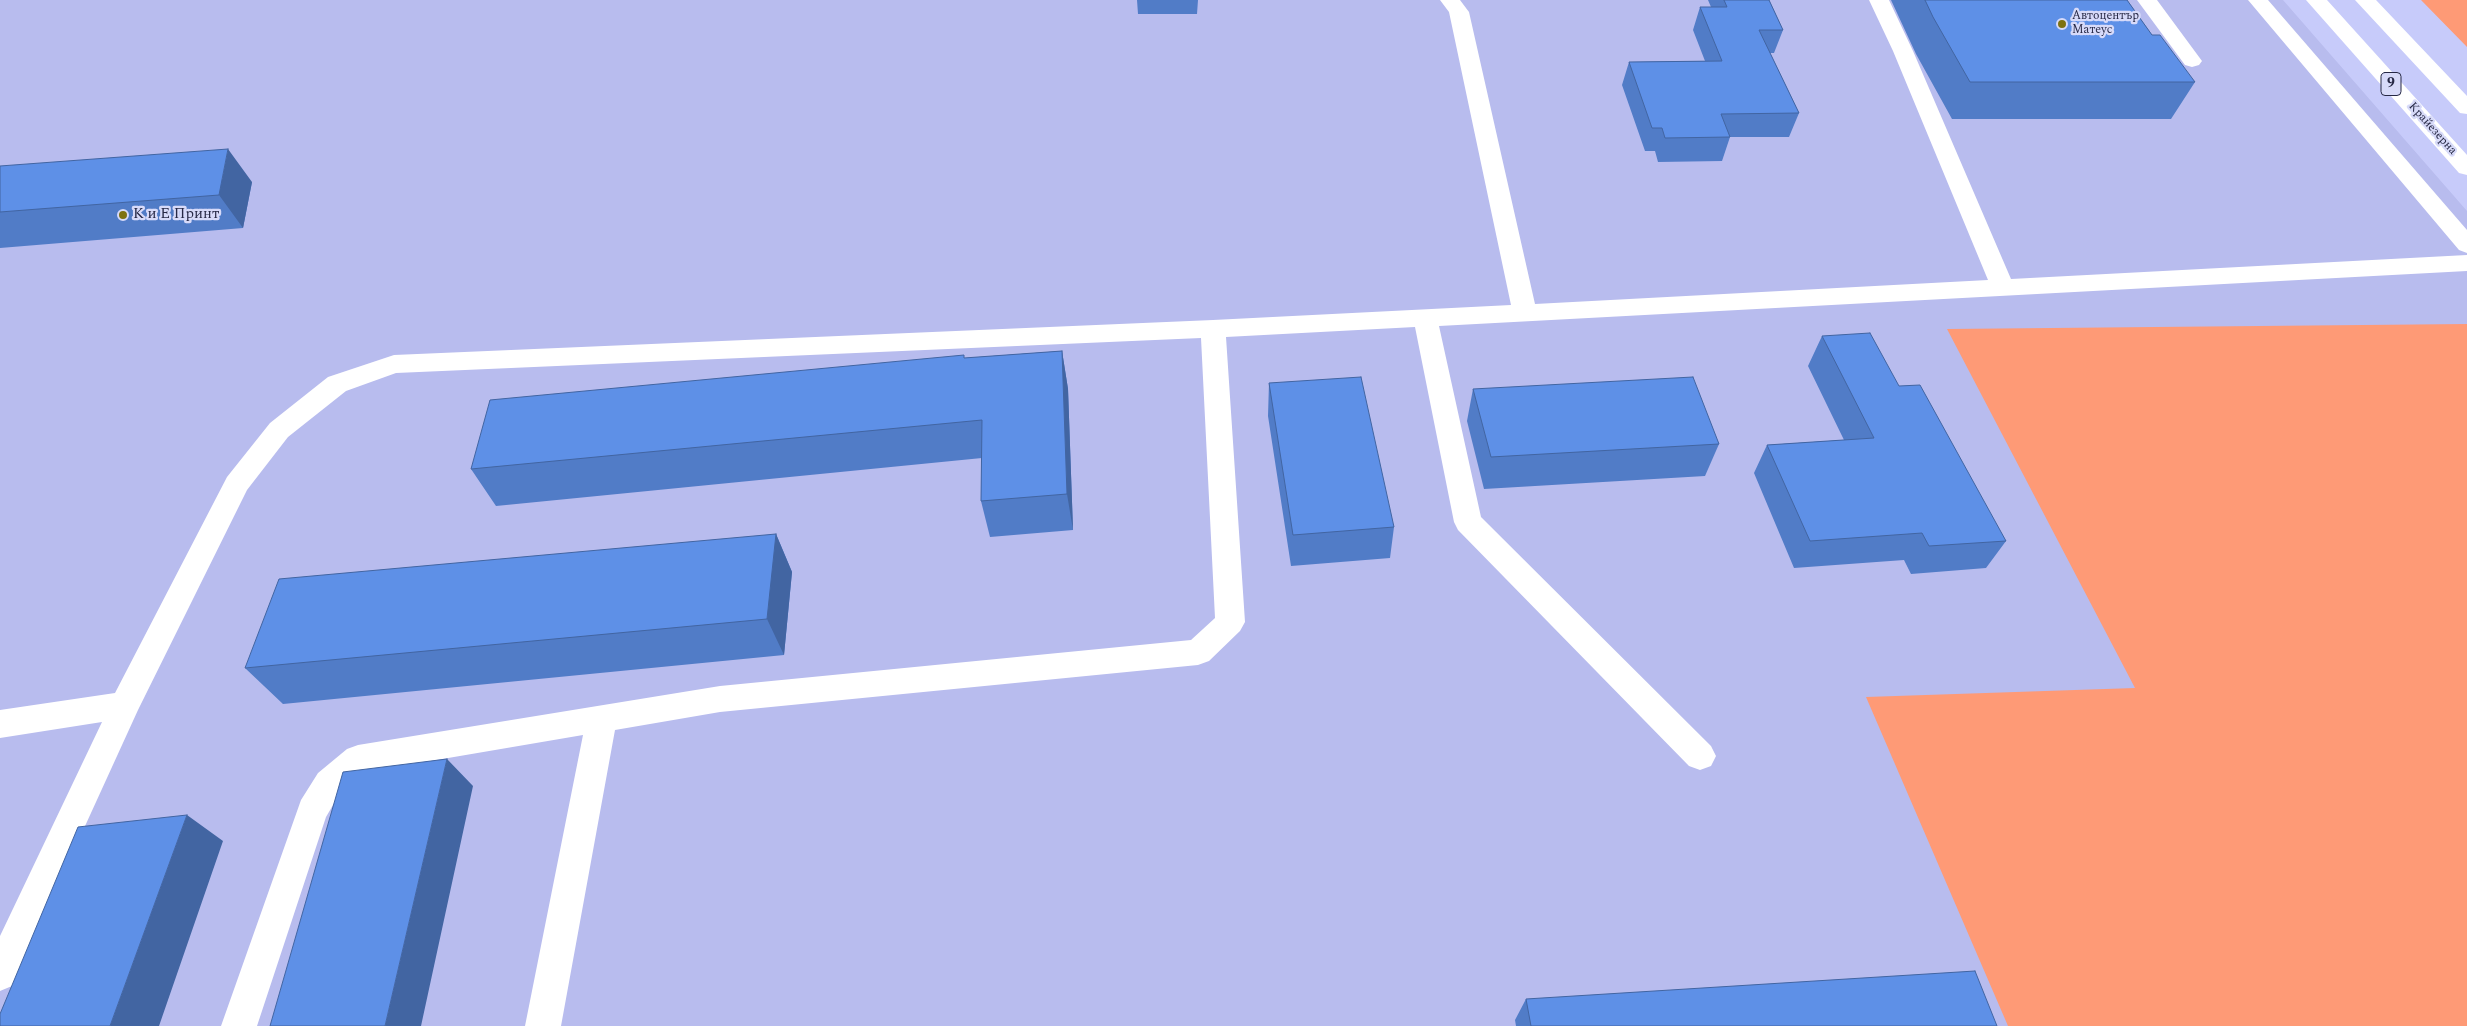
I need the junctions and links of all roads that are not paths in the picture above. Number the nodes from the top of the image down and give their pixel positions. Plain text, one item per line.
1 (1450, 0) edge
2 (1879, 0) edge
3 (2148, 0) edge
4 (2258, 0) edge
5 (2316, 0) edge
6 (2365, 0) edge
7 (2192, 61) dead end
8 (2467, 108) edge
9 (2467, 168) edge
10 (2467, 245) edge
11 (2467, 263) edge
12 (2003, 287) junction
13 (1525, 312) junction
14 (1426, 318) junction
15 (1213, 329) junction
16 (125, 705) junction
17 (601, 720) junction
18 (0, 724) edge
19 (1700, 756) dead end
20 (0, 974) edge
21 (239, 1026) edge
22 (543, 1026) edge

1 - 13 main road
2 - 12 main road
3 - 7 main road
4 - 10 main road
5 - 9 main road, Крайезерна / 9
6 - 8 main road
11 - 12 main road
12 - 13 main road
13 - 14 main road
14 - 15 main road
14 - 19 main road
15 - 16 main road
15 - 17 main road
16 - 18 main road
16 - 20 main road
17 - 21 main road
17 - 22 main road

